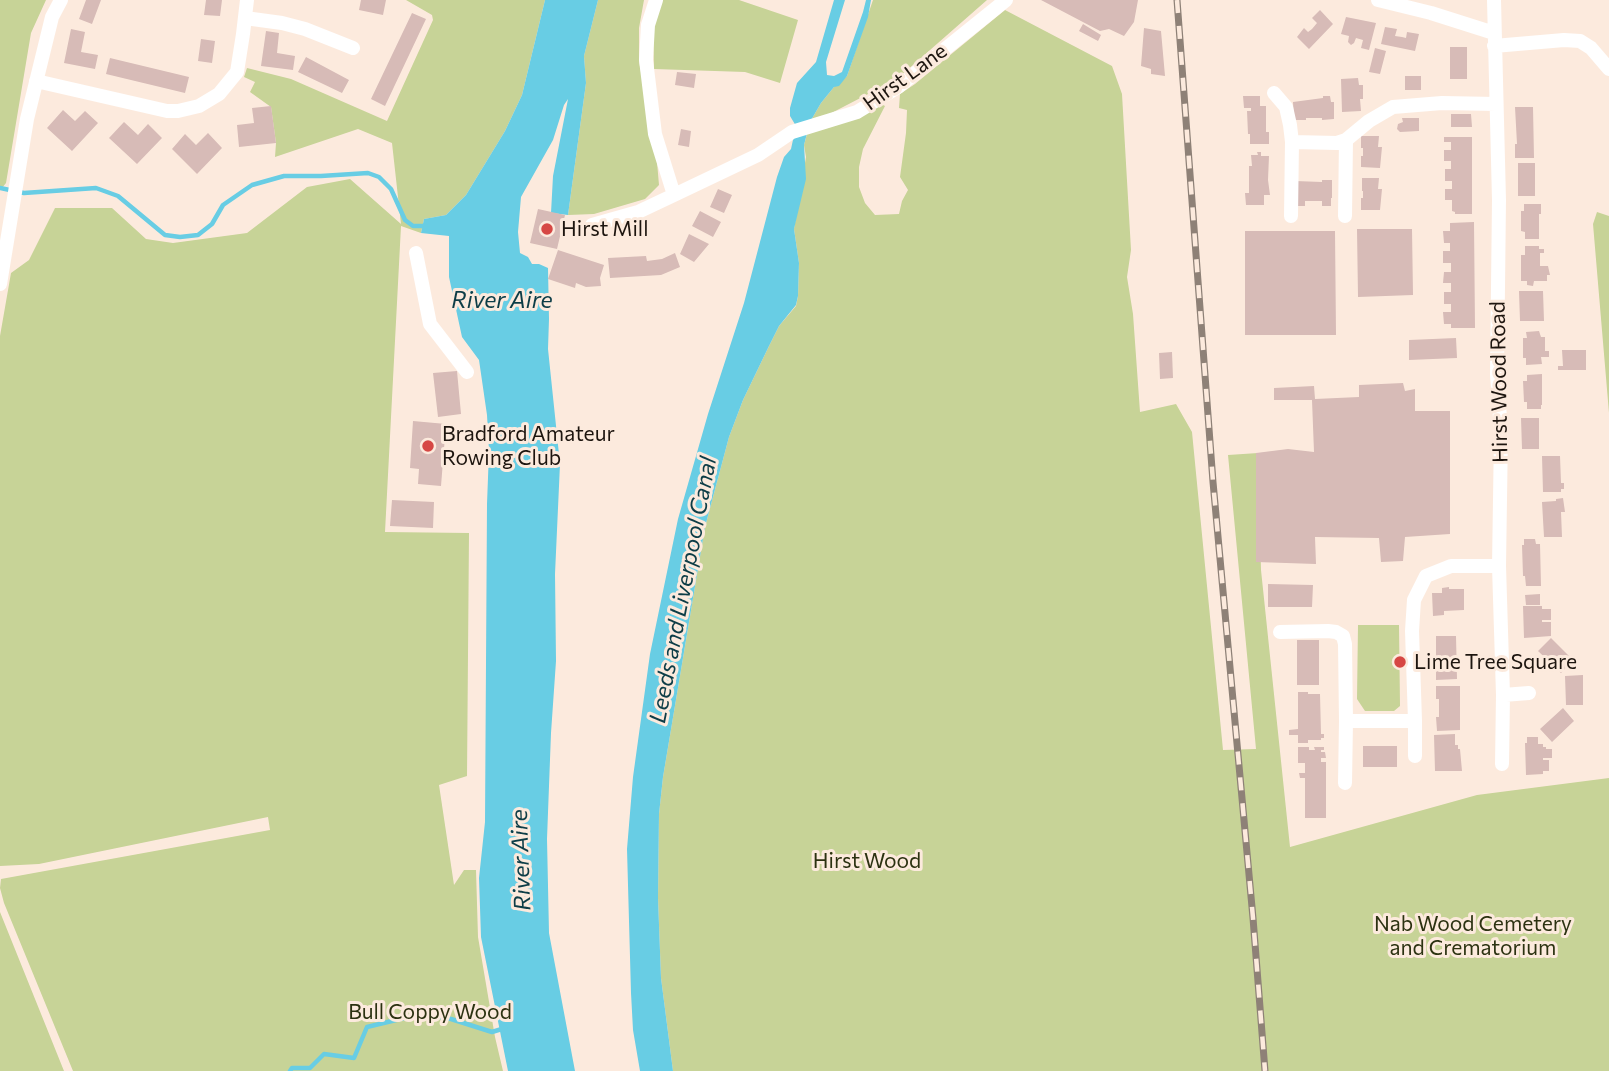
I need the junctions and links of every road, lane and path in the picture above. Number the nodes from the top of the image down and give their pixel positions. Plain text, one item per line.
1 (61, 0) edge
2 (247, 0) edge
3 (656, 0) edge
4 (1006, 0) edge
5 (1378, 0) edge
6 (1493, 0) edge
7 (245, 18) junction
8 (1494, 39) junction
9 (353, 48) dead end
10 (1609, 69) edge
11 (36, 80) junction
12 (1274, 93) dead end
13 (1496, 104) junction
14 (1346, 140) junction
15 (1292, 142) junction
16 (674, 195) junction
17 (1291, 216) dead end
18 (1345, 216) dead end
19 (592, 225) dead end
20 (416, 253) dead end
21 (0, 284) edge
22 (467, 372) dead end
23 (1499, 566) junction
24 (1280, 632) dead end
25 (1529, 693) dead end
26 (1503, 695) junction
27 (1346, 721) junction
28 (1415, 721) junction
29 (1415, 757) dead end
30 (1502, 764) dead end
31 (1345, 783) dead end

1 - 11 street
2 - 7 street
3 - 16 street
4 - 16 street, Hirst Lane
5 - 8 street
6 - 8 street, Hirst Wood Road
7 - 9 street
7 - 11 street
8 - 10 street
8 - 13 street, Hirst Wood Road
11 - 21 street
12 - 15 street
13 - 14 street
13 - 23 street, Hirst Wood Road
14 - 15 street
14 - 18 street
15 - 17 street
16 - 19 street, Hirst Lane
20 - 22 street
23 - 26 street, Hirst Wood Road
23 - 28 street
24 - 27 street
25 - 26 street
26 - 30 street, Hirst Wood Road
27 - 28 street
27 - 31 street
28 - 29 street

